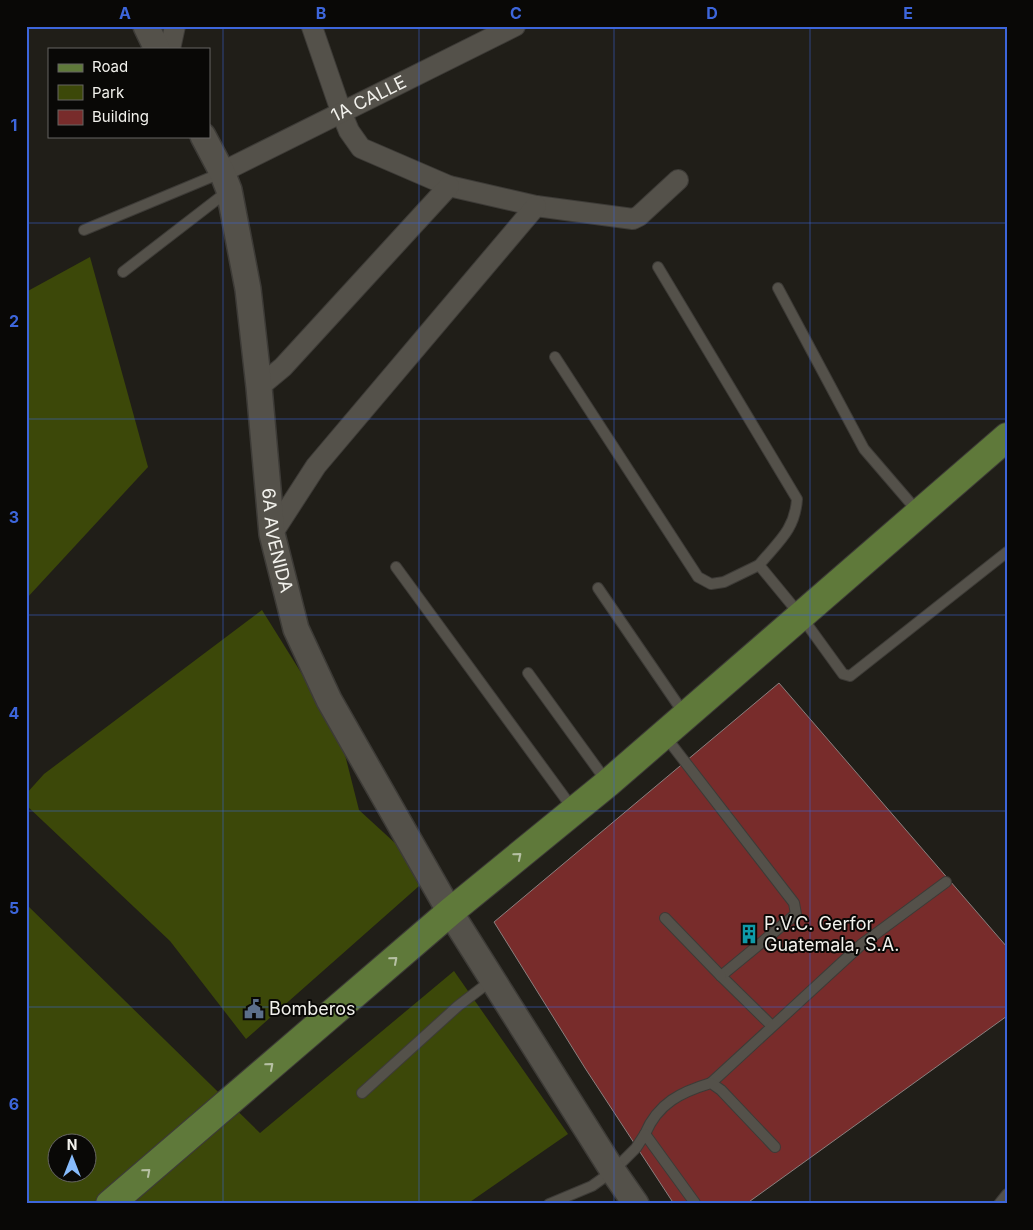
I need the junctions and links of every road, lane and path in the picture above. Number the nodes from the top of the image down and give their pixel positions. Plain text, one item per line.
1 (146, 26) edge
2 (175, 26) edge
3 (515, 26) edge
4 (312, 27) edge
5 (156, 48) edge
6 (170, 48) edge
7 (342, 114) junction
8 (204, 138) edge
9 (678, 180) dead end
10 (226, 181) junction
11 (448, 186) junction
12 (536, 206) junction
13 (84, 230) dead end
14 (658, 267) dead end
15 (123, 272) dead end
16 (778, 288) dead end
17 (555, 357) dead end
18 (259, 387) junction
19 (1006, 438) edge
20 (919, 513) junction
21 (272, 534) junction
22 (1007, 552) edge
23 (759, 565) junction
24 (396, 567) dead end
25 (598, 588) dead end
26 (801, 616) junction
27 (528, 673) dead end
28 (685, 716) junction
29 (664, 734) junction
30 (608, 783) junction
31 (573, 810) junction
32 (946, 882) dead end
33 (450, 912) junction
34 (665, 918) dead end
35 (721, 976) junction
36 (492, 980) junction
37 (772, 1026) junction
38 (711, 1083) junction
39 (362, 1094) dead end
40 (645, 1134) junction
41 (775, 1147) dead end
42 (613, 1171) junction
43 (1007, 1194) edge
44 (695, 1202) dead end
45 (550, 1203) edge
46 (110, 1204) edge
47 (636, 1204) edge
48 (1000, 1204) edge

1 - 5 street
2 - 6 street
3 - 7 street, 1A CALLE
4 - 7 street
7 - 10 street, 1A CALLE
7 - 11 street
8 - 10 street, 6A AVENIDA
9 - 12 street
10 - 13 lane
10 - 15 lane
10 - 18 street, 6A AVENIDA
11 - 12 street
11 - 18 street
12 - 21 street
14 - 23 lane
16 - 20 lane
17 - 23 lane
18 - 21 street, 6A AVENIDA
19 - 20 main road
20 - 26 main road
21 - 33 street, 6A AVENIDA
22 - 26 lane
23 - 26 lane
24 - 31 lane
25 - 28 lane
26 - 28 main road
27 - 30 lane
28 - 29 main road
29 - 30 main road
29 - 35 lane
30 - 31 main road
33 -> 31 main road
32 - 37 lane
33 - 36 street, 6A AVENIDA
46 -> 33 main road
34 - 35 lane
35 - 37 lane
36 - 39 lane
36 - 42 street, 6A AVENIDA
37 - 38 lane
38 - 40 lane
38 - 41 lane
40 - 42 lane
40 - 44 lane
42 - 45 lane
42 - 47 street, 6A AVENIDA
43 - 48 lane

